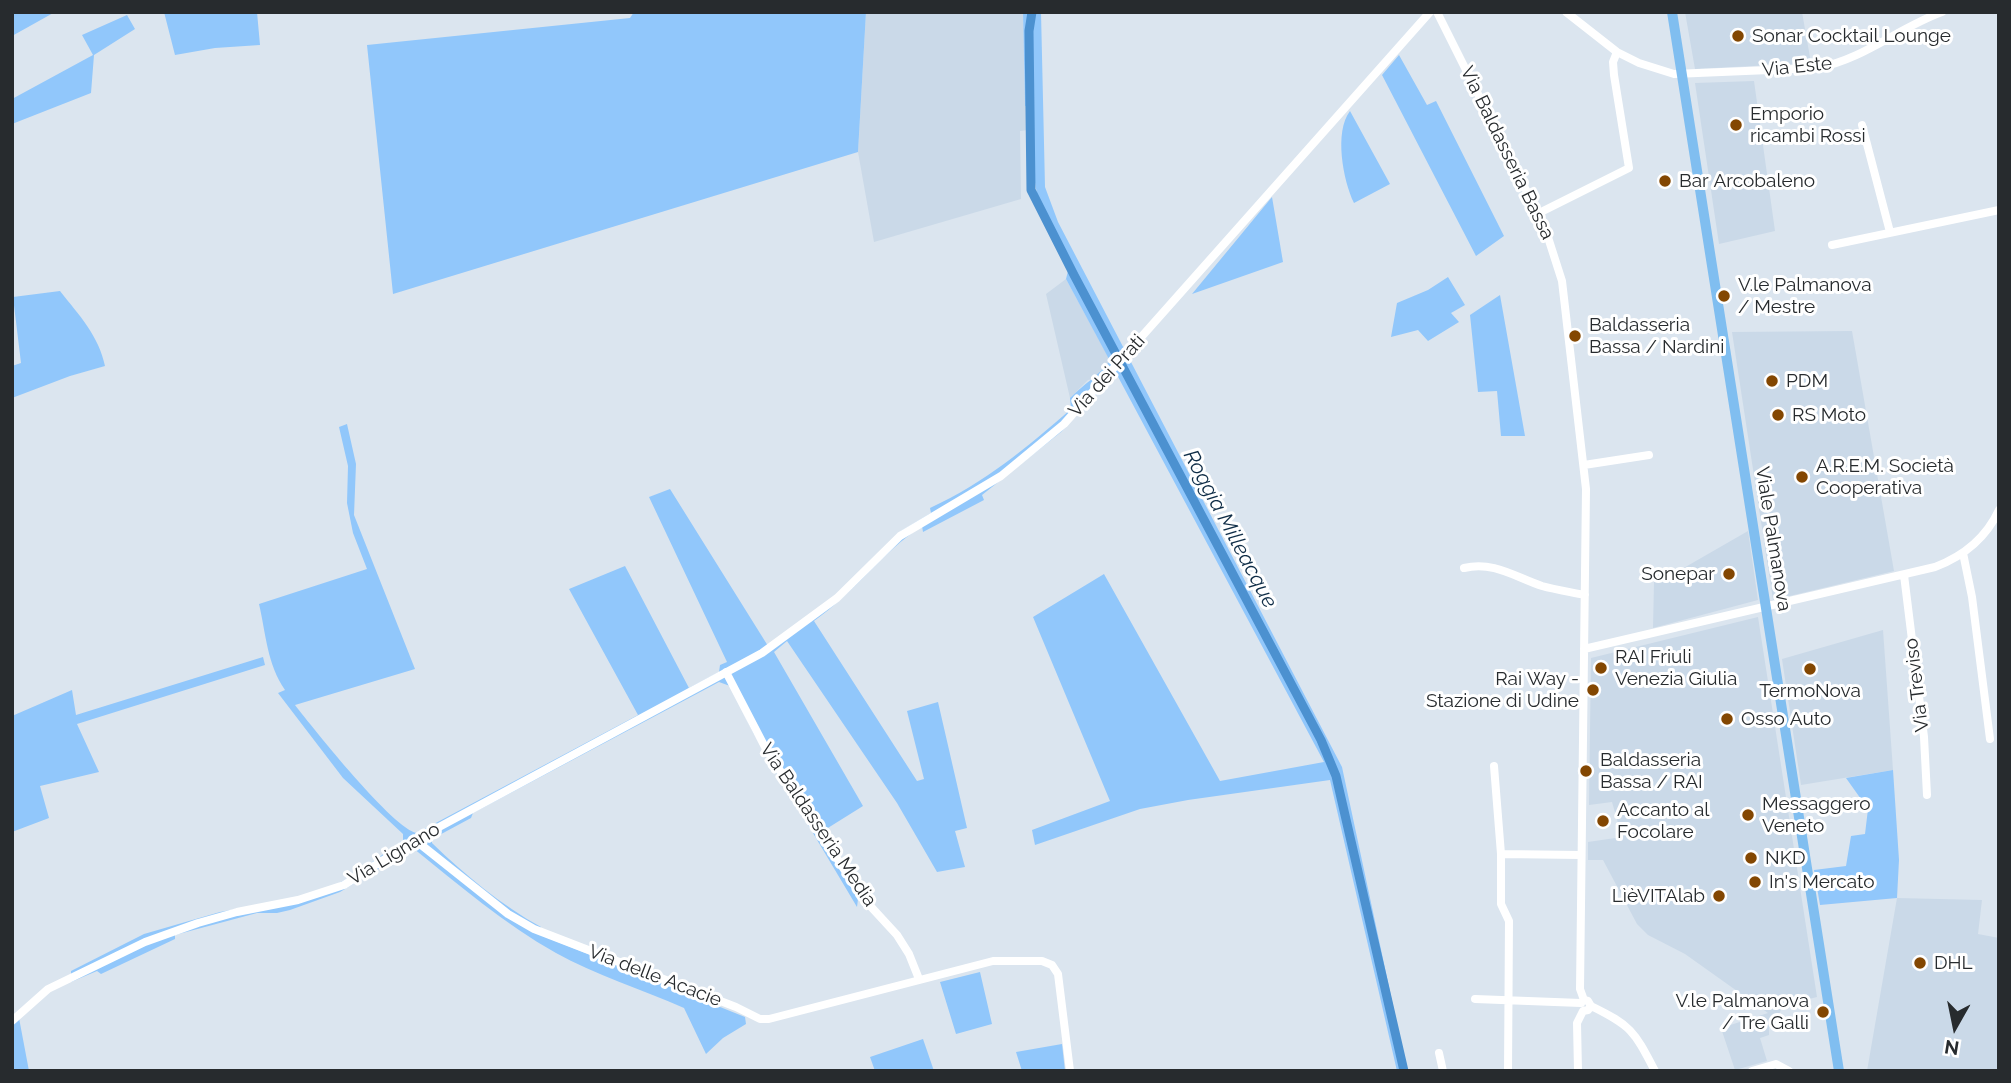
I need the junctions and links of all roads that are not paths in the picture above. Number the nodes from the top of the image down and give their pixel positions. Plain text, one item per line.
1 (1430, 12) edge
2 (1437, 12) edge
3 (1566, 12) edge
4 (1672, 12) edge
5 (1942, 12) edge
6 (1617, 52) junction
7 (1682, 75) junction
8 (1862, 125) dead end
9 (1999, 210) edge
10 (1539, 213) junction
11 (1890, 232) junction
12 (1832, 245) dead end
13 (1649, 455) dead end
14 (1584, 465) junction
15 (1999, 510) edge
16 (1963, 554) junction
17 (1464, 568) dead end
18 (1903, 575) junction
19 (1585, 595) junction
20 (1765, 605) junction
21 (1584, 649) junction
22 (726, 672) junction
23 (1990, 739) dead end
24 (1494, 766) dead end
25 (1927, 795) dead end
26 (415, 840) junction
27 (1501, 854) junction
28 (1581, 855) junction
29 (919, 979) junction
30 (1475, 999) dead end
31 (1510, 1000) junction
32 (1585, 1005) junction
33 (12, 1021) edge
34 (1439, 1053) dead end
35 (1070, 1071) edge
36 (1443, 1071) edge
37 (1508, 1071) edge
38 (1578, 1071) edge
39 (1655, 1071) edge
40 (1752, 1071) edge
41 (1789, 1071) edge
42 (1839, 1071) edge

1 - 22 street, Via dei Prati
2 - 10 street, Via Baldasseria Bassa
3 - 6 street, Via Este
4 - 7 main road, Viale Palmanova
5 - 7 street, Via Este
6 - 7 street, Via Este
6 - 10 street
7 - 20 main road, Viale Palmanova
8 - 11 street
9 - 11 street
10 - 14 street, Via Baldasseria Bassa
11 - 12 street
13 - 14 street
14 - 19 street, Via Baldasseria Bassa
15 - 16 street
16 - 18 street
16 - 23 street
17 - 19 street
18 - 20 street
18 - 25 street, Via Treviso
19 - 21 street, Via Baldasseria Bassa
20 - 21 street
20 - 42 main road, Viale Palmanova
21 - 28 street, Via Baldasseria Bassa
22 - 26 street, Via Lignano
22 - 29 street, Via Baldasseria Media
24 - 27 street
26 - 29 street, Via delle Acacie
26 - 33 street, Via Lignano
27 - 28 street
27 - 31 street
28 - 32 street, Via Baldasseria Bassa
29 - 35 street
30 - 31 street
31 - 32 street
31 - 37 street
32 - 38 street, Via Baldasseria Bassa
32 - 39 street
34 - 36 street
40 - 41 street

